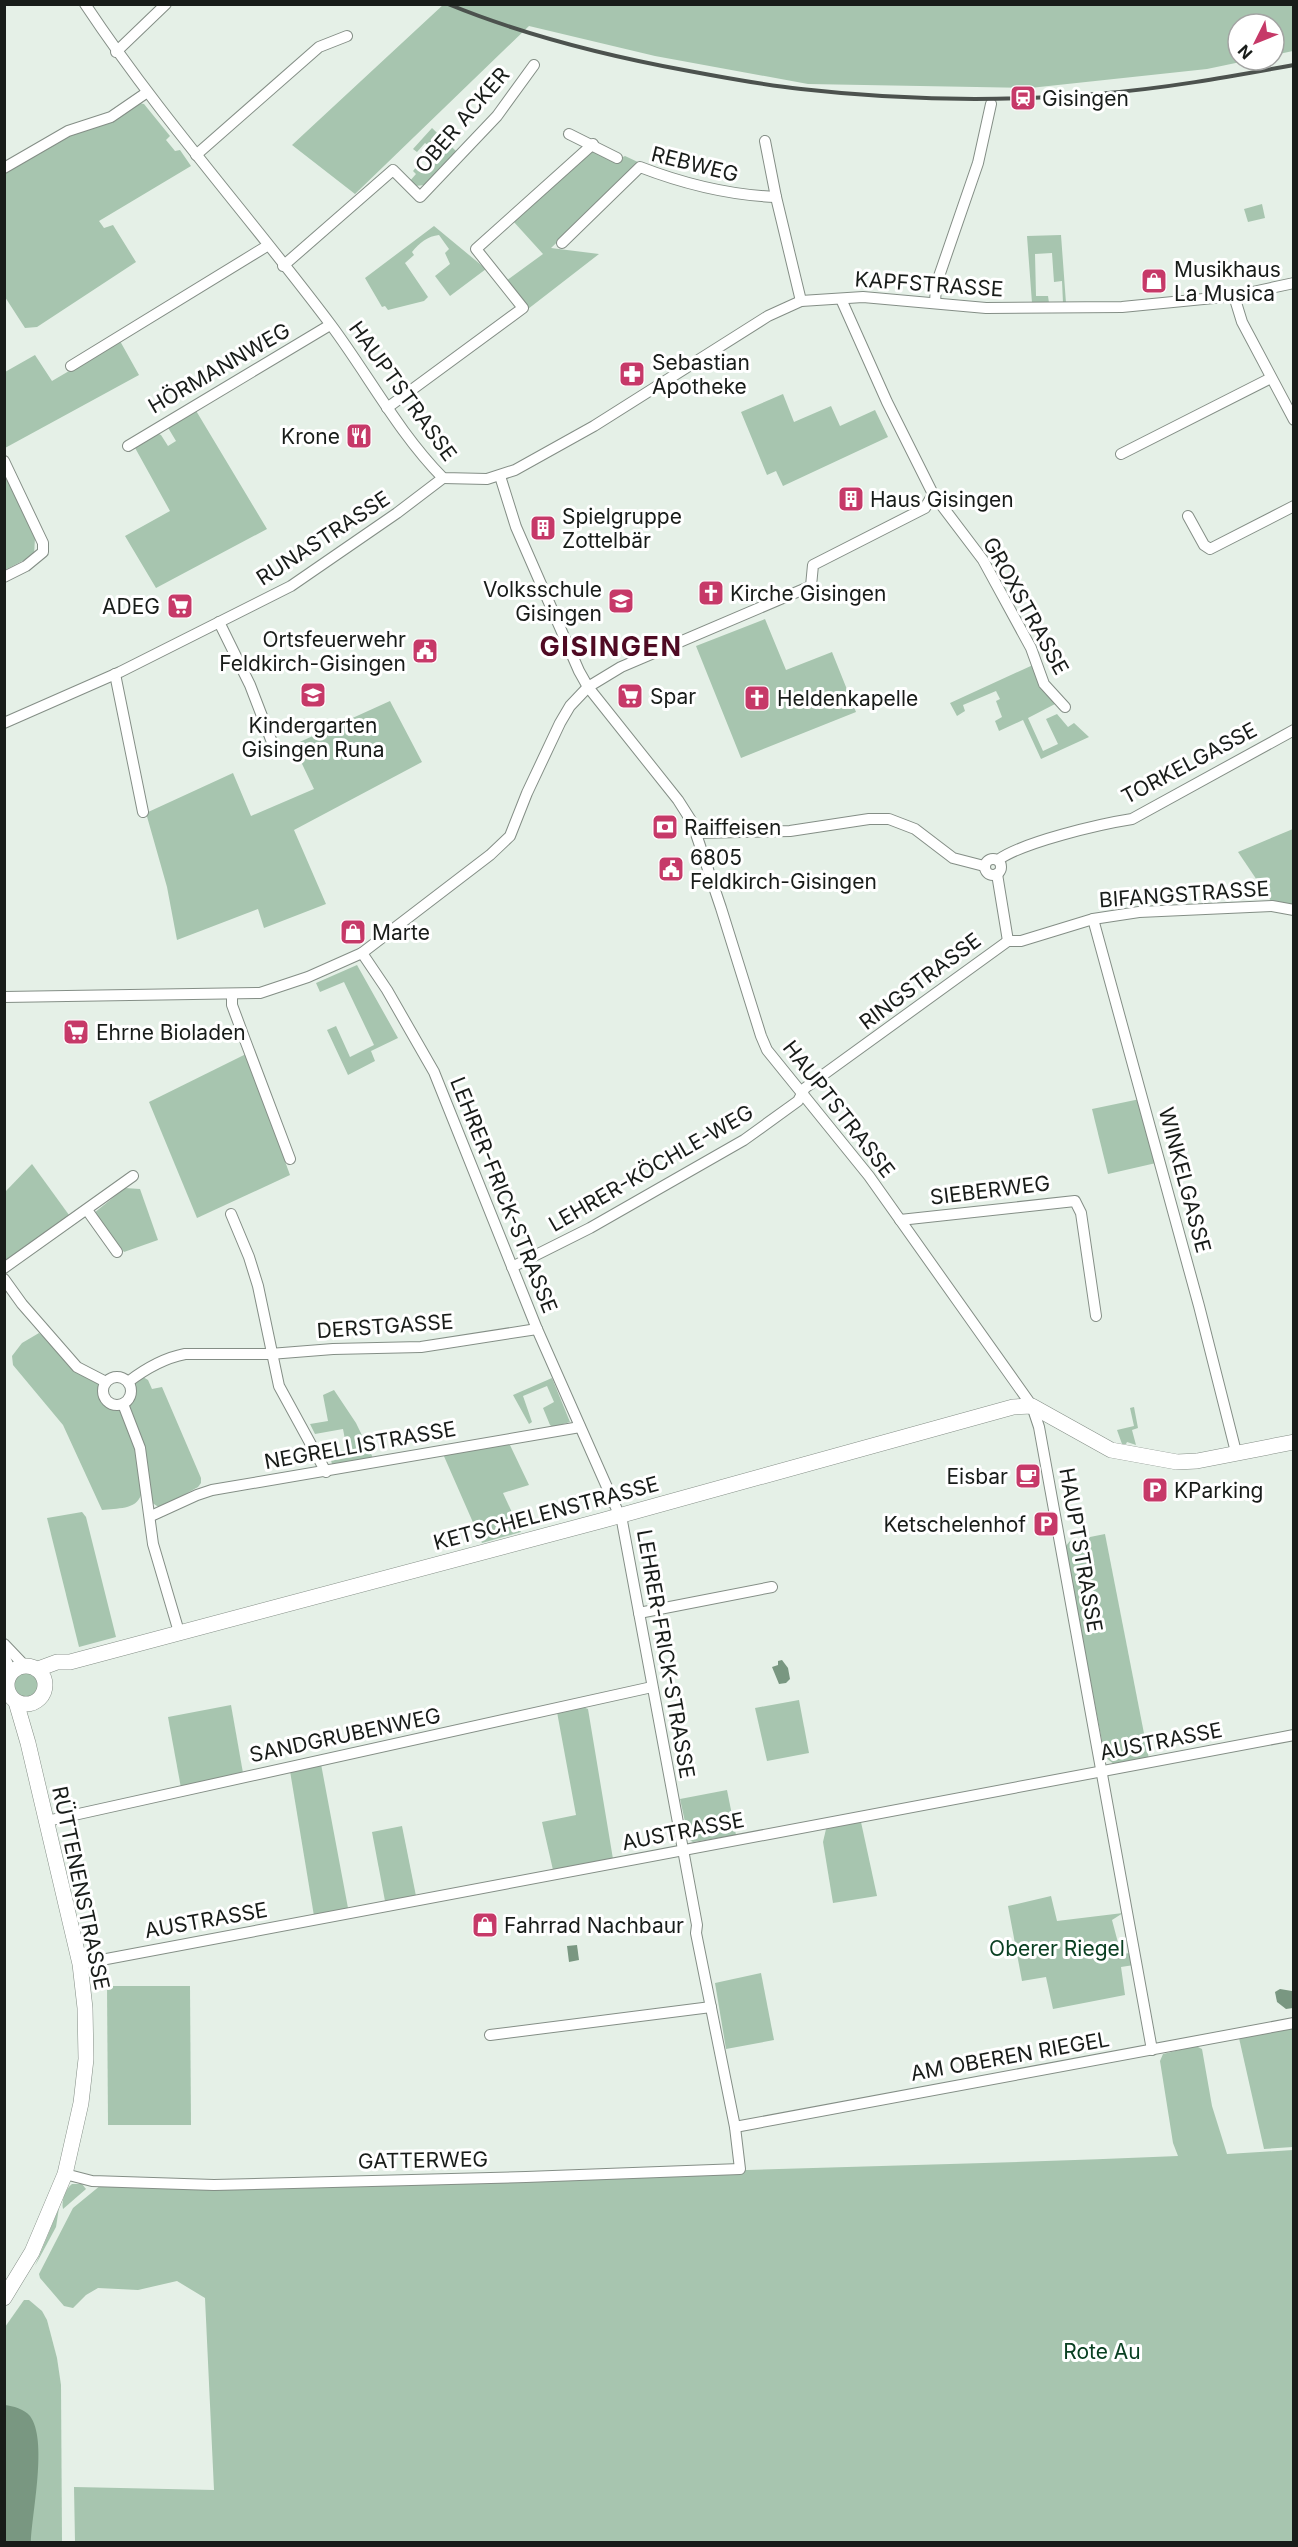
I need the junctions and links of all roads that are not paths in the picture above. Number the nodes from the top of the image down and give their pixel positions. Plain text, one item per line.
1 (85, 4) edge
2 (166, 4) edge
3 (347, 36) dead end
4 (116, 52) junction
5 (534, 65) dead end
6 (147, 93) junction
7 (992, 104) dead end
8 (569, 134) dead end
9 (765, 141) dead end
10 (592, 144) junction
11 (196, 155) junction
12 (616, 158) dead end
13 (4, 168) edge
14 (776, 197) junction
15 (562, 243) dead end
16 (267, 246) junction
17 (283, 266) junction
18 (1293, 283) edge
19 (1234, 296) junction
20 (841, 298) junction
21 (801, 301) junction
22 (935, 303) junction
23 (330, 325) junction
24 (71, 366) dead end
25 (1271, 378) junction
26 (387, 408) junction
27 (1293, 420) edge
28 (128, 446) dead end
29 (1121, 454) dead end
30 (4, 461) edge
31 (500, 476) junction
32 (443, 478) junction
33 (933, 494) junction
34 (1293, 506) edge
35 (1188, 516) dead end
36 (4, 577) edge
37 (219, 622) junction
38 (116, 674) junction
39 (588, 687) junction
40 (1065, 707) dead end
41 (4, 723) edge
42 (1293, 730) edge
43 (275, 750) dead end
44 (143, 812) dead end
45 (697, 833) junction
46 (998, 860) junction
47 (984, 866) junction
48 (997, 874) junction
49 (1293, 910) edge
50 (1093, 919) junction
51 (1008, 940) junction
52 (362, 953) junction
53 (232, 995) junction
54 (4, 997) edge
55 (803, 1094) junction
56 (290, 1159) dead end
57 (133, 1176) dead end
58 (87, 1210) junction
59 (231, 1214) dead end
60 (900, 1220) junction
61 (117, 1252) dead end
62 (512, 1267) junction
63 (4, 1268) edge
64 (4, 1279) edge
65 (1096, 1316) dead end
66 (537, 1329) junction
67 (270, 1354) junction
68 (106, 1382) junction
69 (128, 1382) junction
70 (123, 1404) junction
71 (1032, 1406) junction
72 (580, 1427) junction
73 (1293, 1442) edge
74 (1236, 1452) junction
75 (326, 1472) junction
76 (151, 1516) junction
77 (618, 1516) junction
78 (772, 1587) dead end
79 (639, 1613) junction
80 (179, 1632) junction
81 (4, 1644) edge
82 (4, 1655) edge
83 (22, 1676) edge
84 (652, 1687) junction
85 (16, 1702) junction
86 (32, 1703) junction
87 (1293, 1735) edge
88 (28, 1743) junction
89 (1101, 1772) junction
90 (47, 1821) junction
91 (683, 1850) junction
92 (80, 1964) junction
93 (711, 2007) junction
94 (1293, 2023) edge
95 (490, 2035) dead end
96 (1152, 2050) junction
97 (735, 2127) junction
98 (65, 2174) junction
99 (8, 2289) edge

1 - 4 street, HAUPTSTRASSE
2 - 4 street
3 - 11 street
4 - 6 street, HAUPTSTRASSE
5 - 17 street, OBER ACKER
6 - 11 street, HAUPTSTRASSE
6 - 13 street
7 - 22 street
8 - 10 street
9 - 14 street, REBWEG
10 - 12 street
10 - 26 street
11 - 16 street, HAUPTSTRASSE
14 - 15 street, REBWEG
14 - 21 street, REBWEG
16 - 17 street, HAUPTSTRASSE
16 - 24 street
17 - 23 street, HAUPTSTRASSE
18 - 19 street, KAPFSTRASSE
19 - 22 street, KAPFSTRASSE
19 - 25 street
20 - 21 street, KAPFSTRASSE
20 - 22 street, KAPFSTRASSE
20 - 33 street, GROXSTRASSE
21 - 31 street, KAPFSTRASSE
23 - 26 street, HAUPTSTRASSE
23 - 28 street, HÖRMANNWEG
25 - 27 street
25 - 29 street
26 - 32 street, HAUPTSTRASSE
30 - 36 street
31 - 32 street, HAUPTSTRASSE
31 - 39 street, HAUPTSTRASSE
32 - 37 street, RUNASTRASSE
33 - 39 street
33 - 40 street, GROXSTRASSE
34 - 35 street
37 - 38 street, RUNASTRASSE
37 - 43 street
38 - 41 street, RUNASTRASSE
38 - 44 street
39 - 45 street, HAUPTSTRASSE
39 - 52 street
42 - 46 street, TORKELGASSE
45 - 47 street
45 - 55 street, HAUPTSTRASSE
46 - 47 street
46 - 48 street, RINGSTRASSE
47 - 48 street
48 - 51 street, RINGSTRASSE
49 - 50 street, BIFANGSTRASSE
50 - 51 street, BIFANGSTRASSE
50 - 74 street, WINKELGASSE
51 - 55 street, RINGSTRASSE
52 - 53 street
52 - 62 street, LEHRER-FRICK-STRASSE
53 - 54 street
53 - 56 street
55 - 60 street, HAUPTSTRASSE
55 - 62 street, LEHRER-KÖCHLE-WEG
57 - 58 street
58 - 61 street
58 - 63 street
59 - 67 street
60 - 65 street, SIEBERWEG
60 - 71 street, HAUPTSTRASSE
62 - 66 street, LEHRER-FRICK-STRASSE
64 - 68 street
66 - 67 street, DERSTGASSE
66 - 72 street, LEHRER-FRICK-STRASSE
67 - 69 street, DERSTGASSE
67 - 75 street
68 - 69 street
68 - 70 street
69 - 70 street
70 - 76 street
71 - 74 main road
71 - 77 main road, KETSCHELENSTRASSE
71 - 89 street, HAUPTSTRASSE
72 - 75 street, NEGRELLISTRASSE
72 - 77 street, LEHRER-FRICK-STRASSE
73 - 74 main road
75 - 76 street, NEGRELLISTRASSE
76 - 80 street
77 - 79 street, LEHRER-FRICK-STRASSE
77 - 80 main road, KETSCHELENSTRASSE
78 - 79 street
79 - 84 street, LEHRER-FRICK-STRASSE
80 - 83 main road, KETSCHELENSTRASSE
81 - 83 street
82 - 83 street
83 - 85 main road, RÜTTENENSTRASSE
83 - 86 main road
84 - 90 street, SANDGRUBENWEG
84 - 91 street, LEHRER-FRICK-STRASSE
85 - 86 main road
85 - 88 main road, RÜTTENENSTRASSE
86 - 88 main road, RÜTTENENSTRASSE
87 - 89 street, AUSTRASSE
88 - 90 main road, RÜTTENENSTRASSE
89 - 91 street, AUSTRASSE
89 - 96 street, HAUPTSTRASSE
90 - 92 main road, RÜTTENENSTRASSE
91 - 92 street, AUSTRASSE
91 - 93 street, LEHRER-FRICK-STRASSE
92 - 98 main road, RÜTTENENSTRASSE
93 - 95 street
93 - 97 street, LEHRER-FRICK-STRASSE
94 - 96 street, AM OBEREN RIEGEL
96 - 97 street, AM OBEREN RIEGEL
97 - 98 street, GATTERWEG
98 - 99 main road, RÜTTENENSTRASSE

